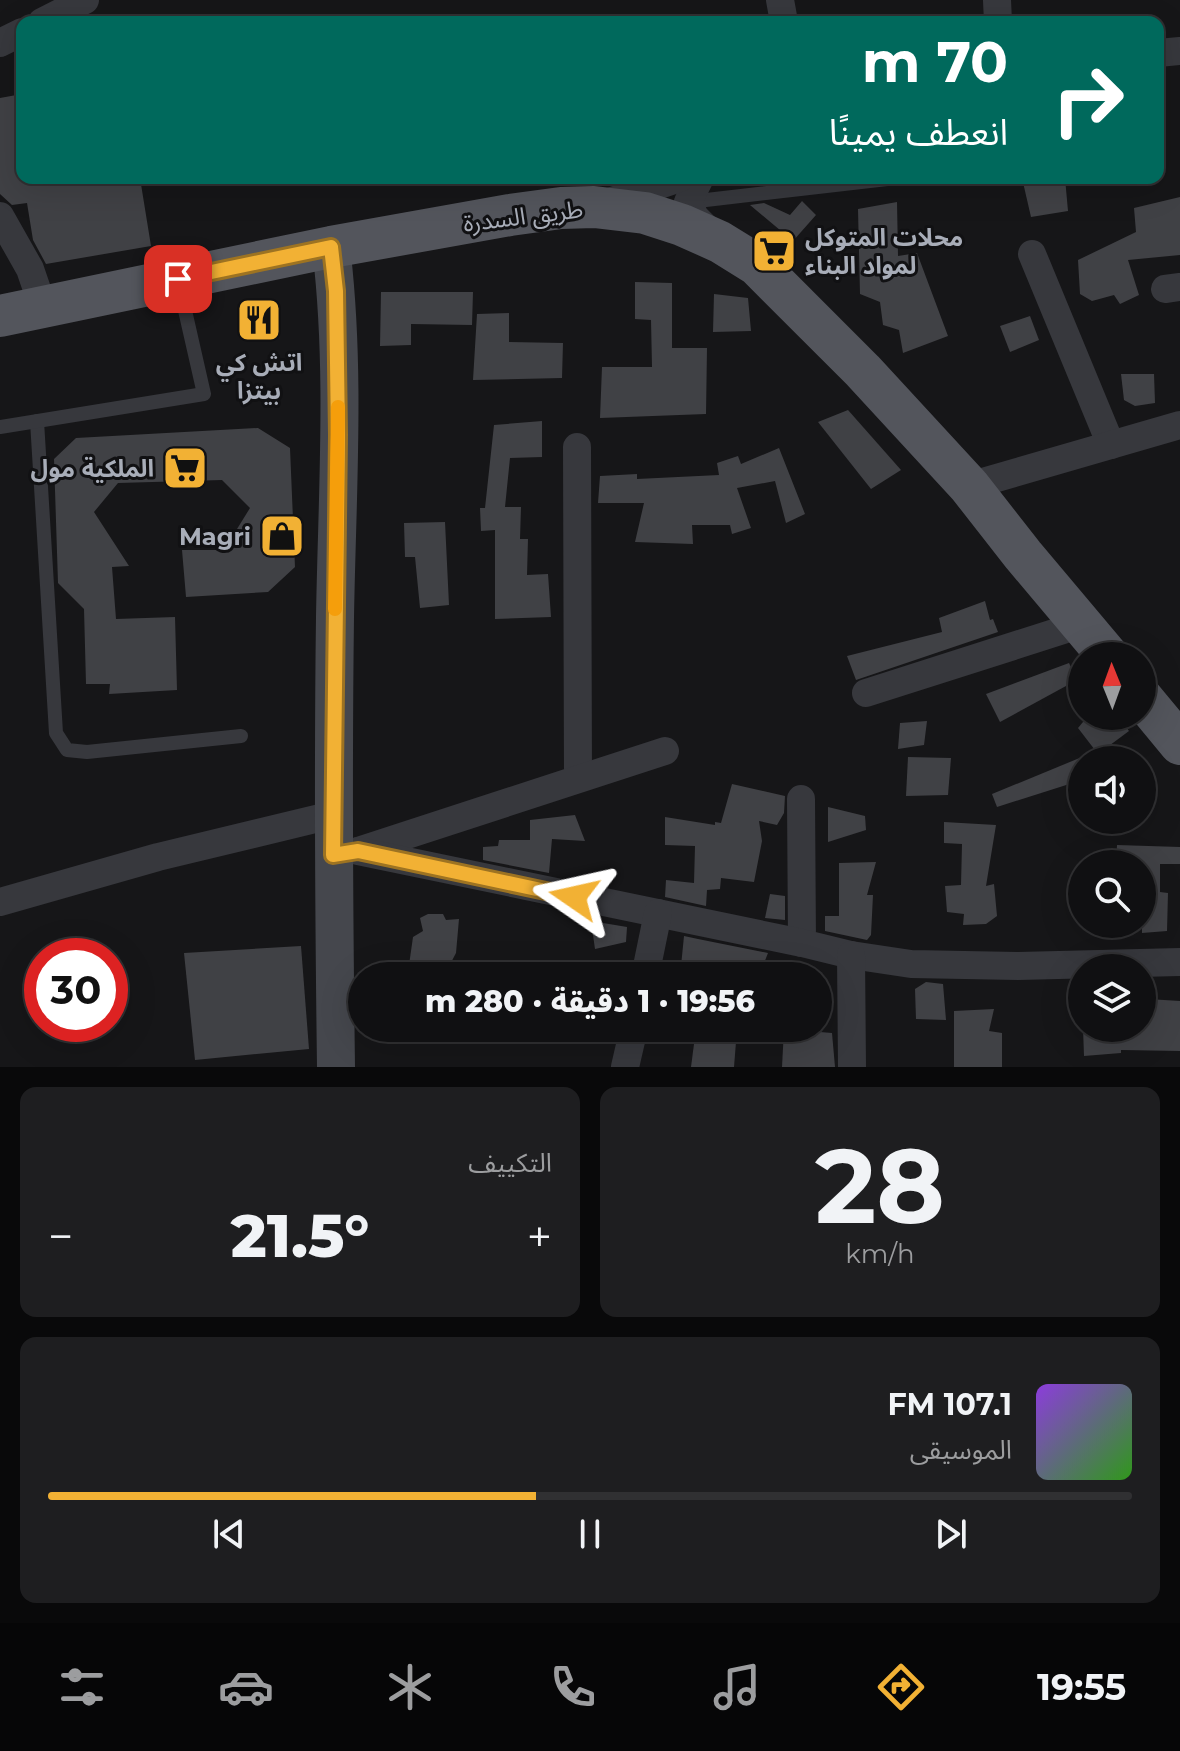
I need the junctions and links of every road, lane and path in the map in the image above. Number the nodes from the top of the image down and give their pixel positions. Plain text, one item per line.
1 (85, 0) edge
2 (54, 16) edge
3 (741, 184) edge
4 (689, 186) edge
5 (594, 207) junction
6 (0, 216) edge
7 (720, 242) junction
8 (331, 247) junction
9 (1032, 254) dead end
10 (178, 279) junction
11 (43, 307) junction
12 (0, 316) edge
13 (37, 421) junction
14 (1180, 425) edge
15 (0, 427) edge
16 (1111, 445) junction
17 (577, 447) dead end
18 (969, 486) junction
19 (1082, 624) junction
20 (1097, 642) edge
21 (866, 693) dead end
22 (1156, 715) edge
23 (241, 736) dead end
24 (1180, 744) edge
25 (665, 751) dead end
26 (578, 778) junction
27 (801, 799) dead end
28 (332, 815) junction
29 (346, 853) junction
30 (0, 902) edge
31 (658, 913) junction
32 (802, 943) junction
33 (851, 955) junction
34 (648, 962) edge
35 (1180, 962) edge
36 (631, 1042) edge
37 (336, 1067) edge
38 (625, 1067) edge
39 (852, 1067) edge

1 - 2 street
3 - 4 lane
4 - 5 street
4 - 7 street
5 - 7 main road, طريق السدرة
5 - 8 main road, طريق السدرة
6 - 11 street
7 - 18 main road, طريق السدرة
8 - 10 main road, طريق السدرة
8 - 28 street
9 - 16 street
10 - 11 main road, طريق السدرة
10 - 13 lane
11 - 12 main road, طريق السدرة
13 - 15 lane
13 - 23 lane
14 - 16 street
16 - 18 street
17 - 26 street
18 - 19 main road, طريق السدرة
19 - 20 main road, طريق السدرة
19 - 21 street
22 - 24 main road
25 - 26 street
26 - 29 street
27 - 32 street
28 - 29 street
28 - 30 street
29 - 31 street
29 - 37 street
31 - 32 street
31 - 34 street
32 - 33 street
33 - 35 street
33 - 39 street
36 - 38 street

